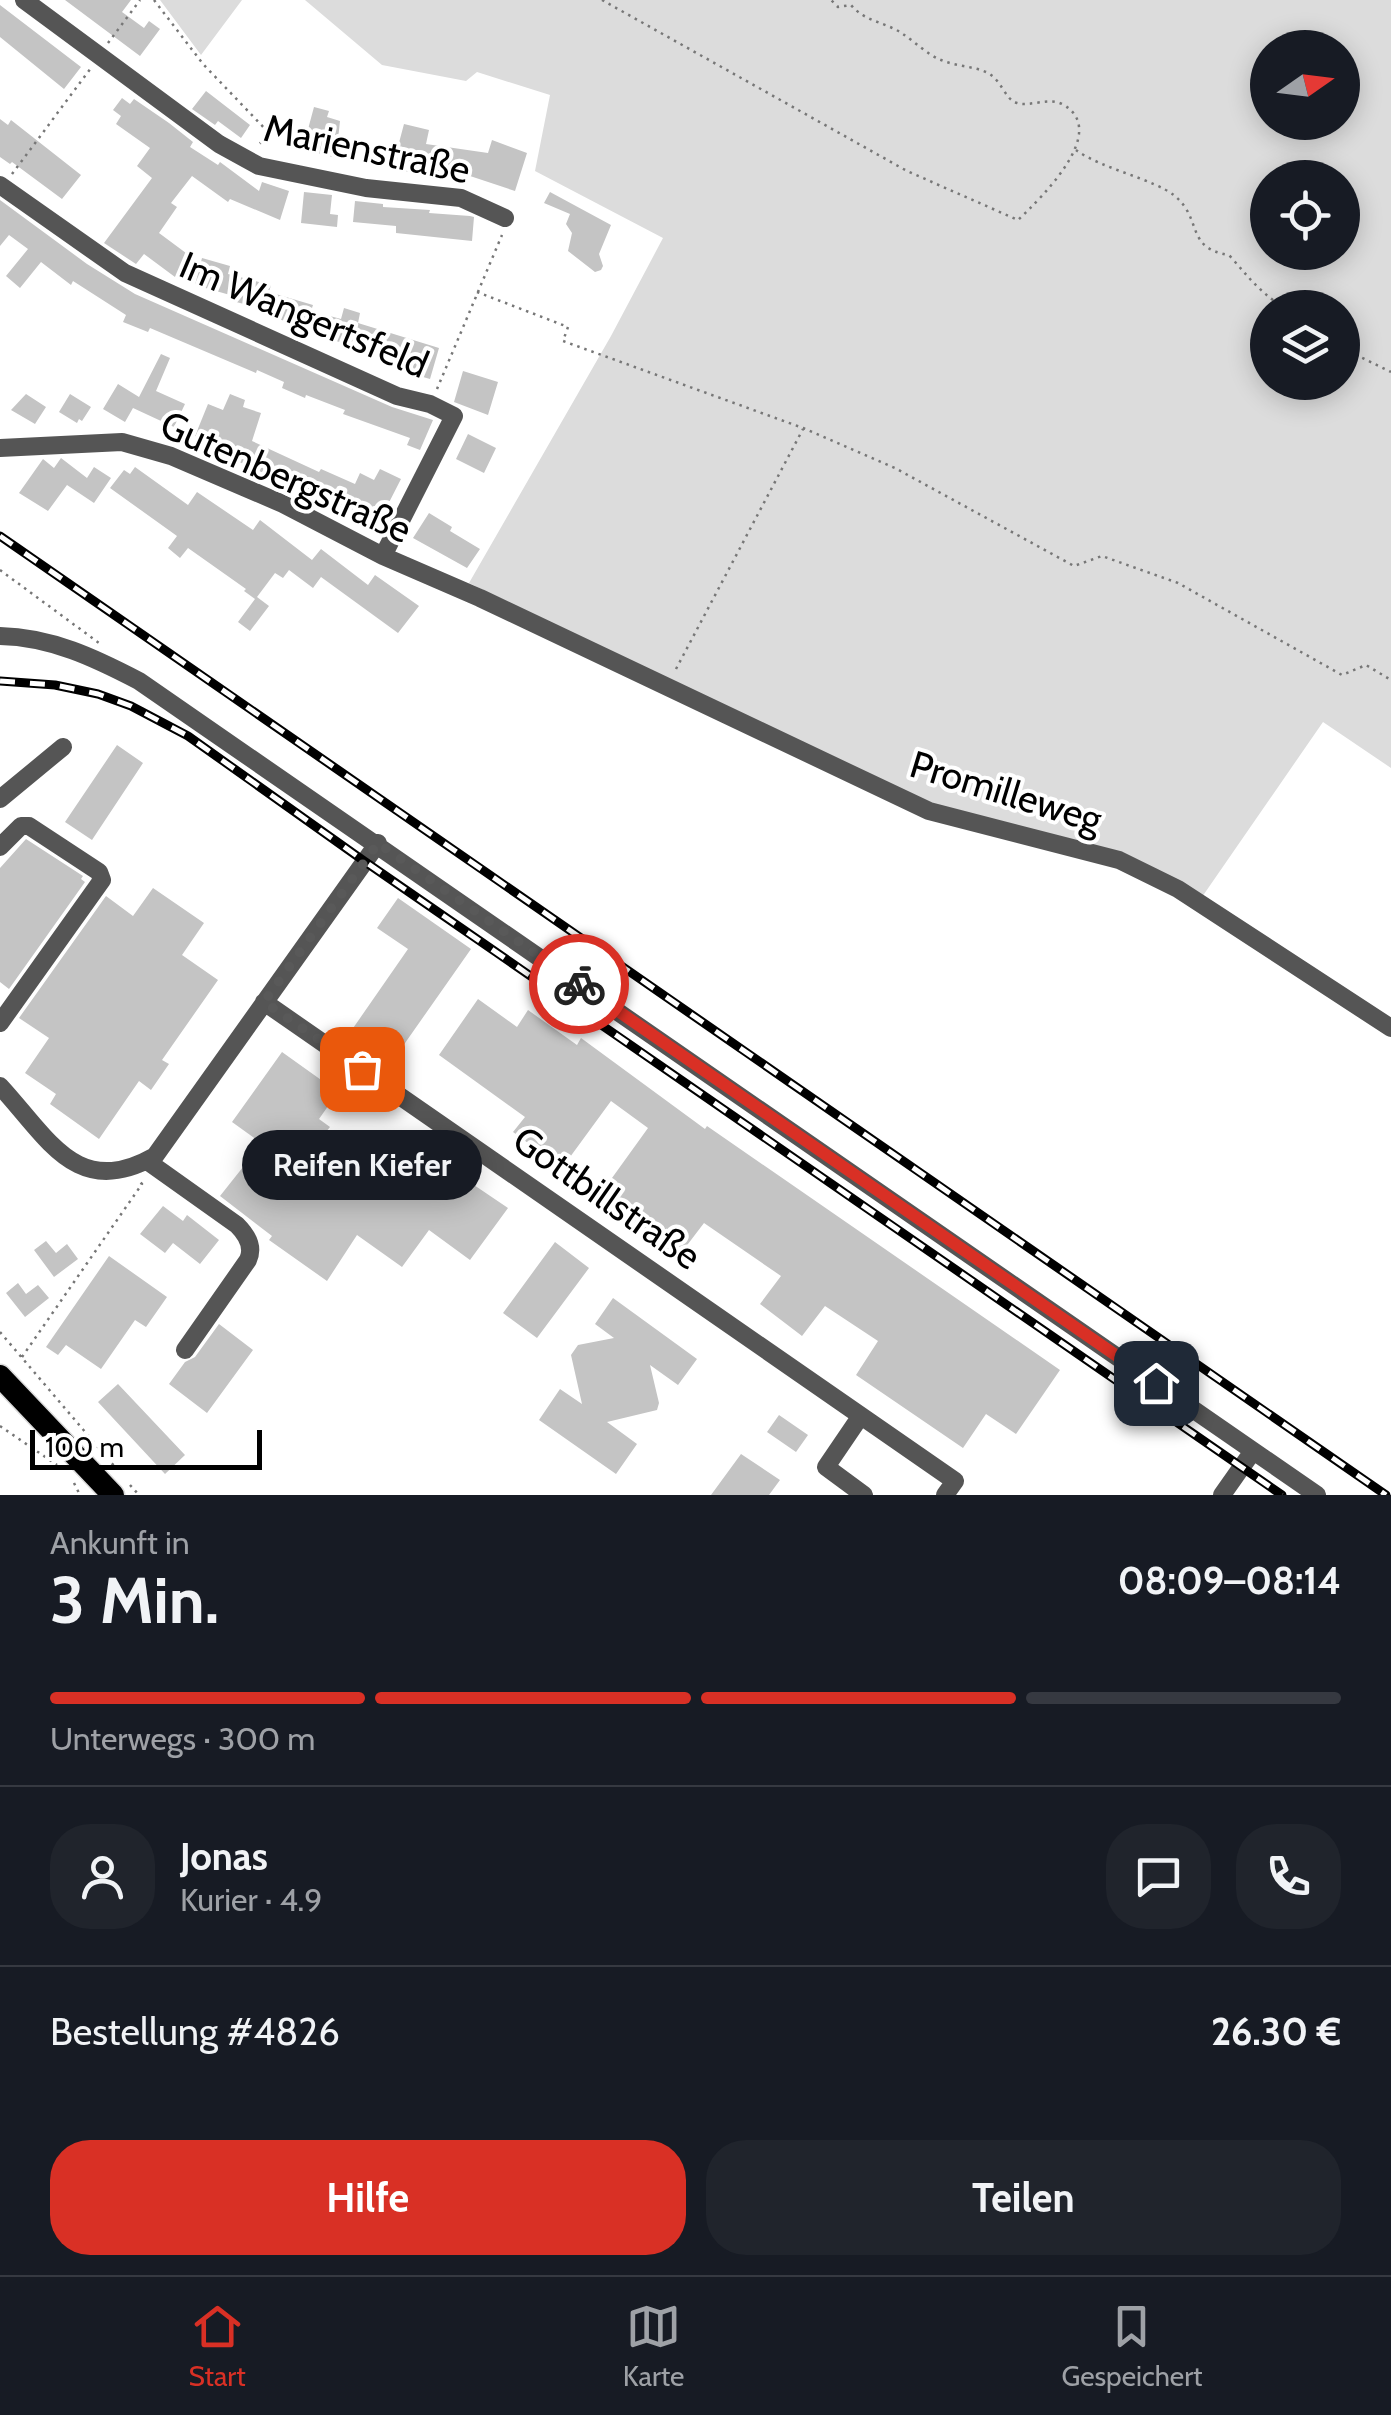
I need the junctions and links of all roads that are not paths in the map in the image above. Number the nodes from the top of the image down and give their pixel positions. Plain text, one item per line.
1 (24, 0) edge
2 (1, 186) edge
3 (505, 218) road end
4 (0, 448) edge
5 (384, 556) junction
6 (0, 636) edge
7 (584, 647) joint
8 (64, 747) dead end
9 (0, 799) edge
10 (378, 843) junction
11 (0, 847) edge
12 (264, 1002) junction
13 (0, 1023) edge
14 (1391, 1028) edge
15 (0, 1086) edge
16 (147, 1160) junction
17 (185, 1350) dead end
18 (0, 1376) edge
19 (860, 1417) junction
20 (1253, 1451) junction
21 (120, 1488) edge
22 (864, 1495) edge
23 (945, 1495) edge
24 (1222, 1495) edge
25 (1318, 1495) edge

1 - 3 street, Marienstraße
2 - 5 street, Im Wangertsfeld
4 - 5 street, Gutenbergstraße
5 - 7 street, Gutenbergstraße
6 - 10 street
7 - 14 street, Promilleweg
8 - 9 street
10 - 12 street
10 - 20 street
11 - 13 street
12 - 16 street
12 - 19 street, Gottbillstraße
15 - 16 street
16 - 17 street
18 - 21 main road
19 - 22 street
19 - 23 street, Gottbillstraße
20 - 24 street
20 - 25 street

